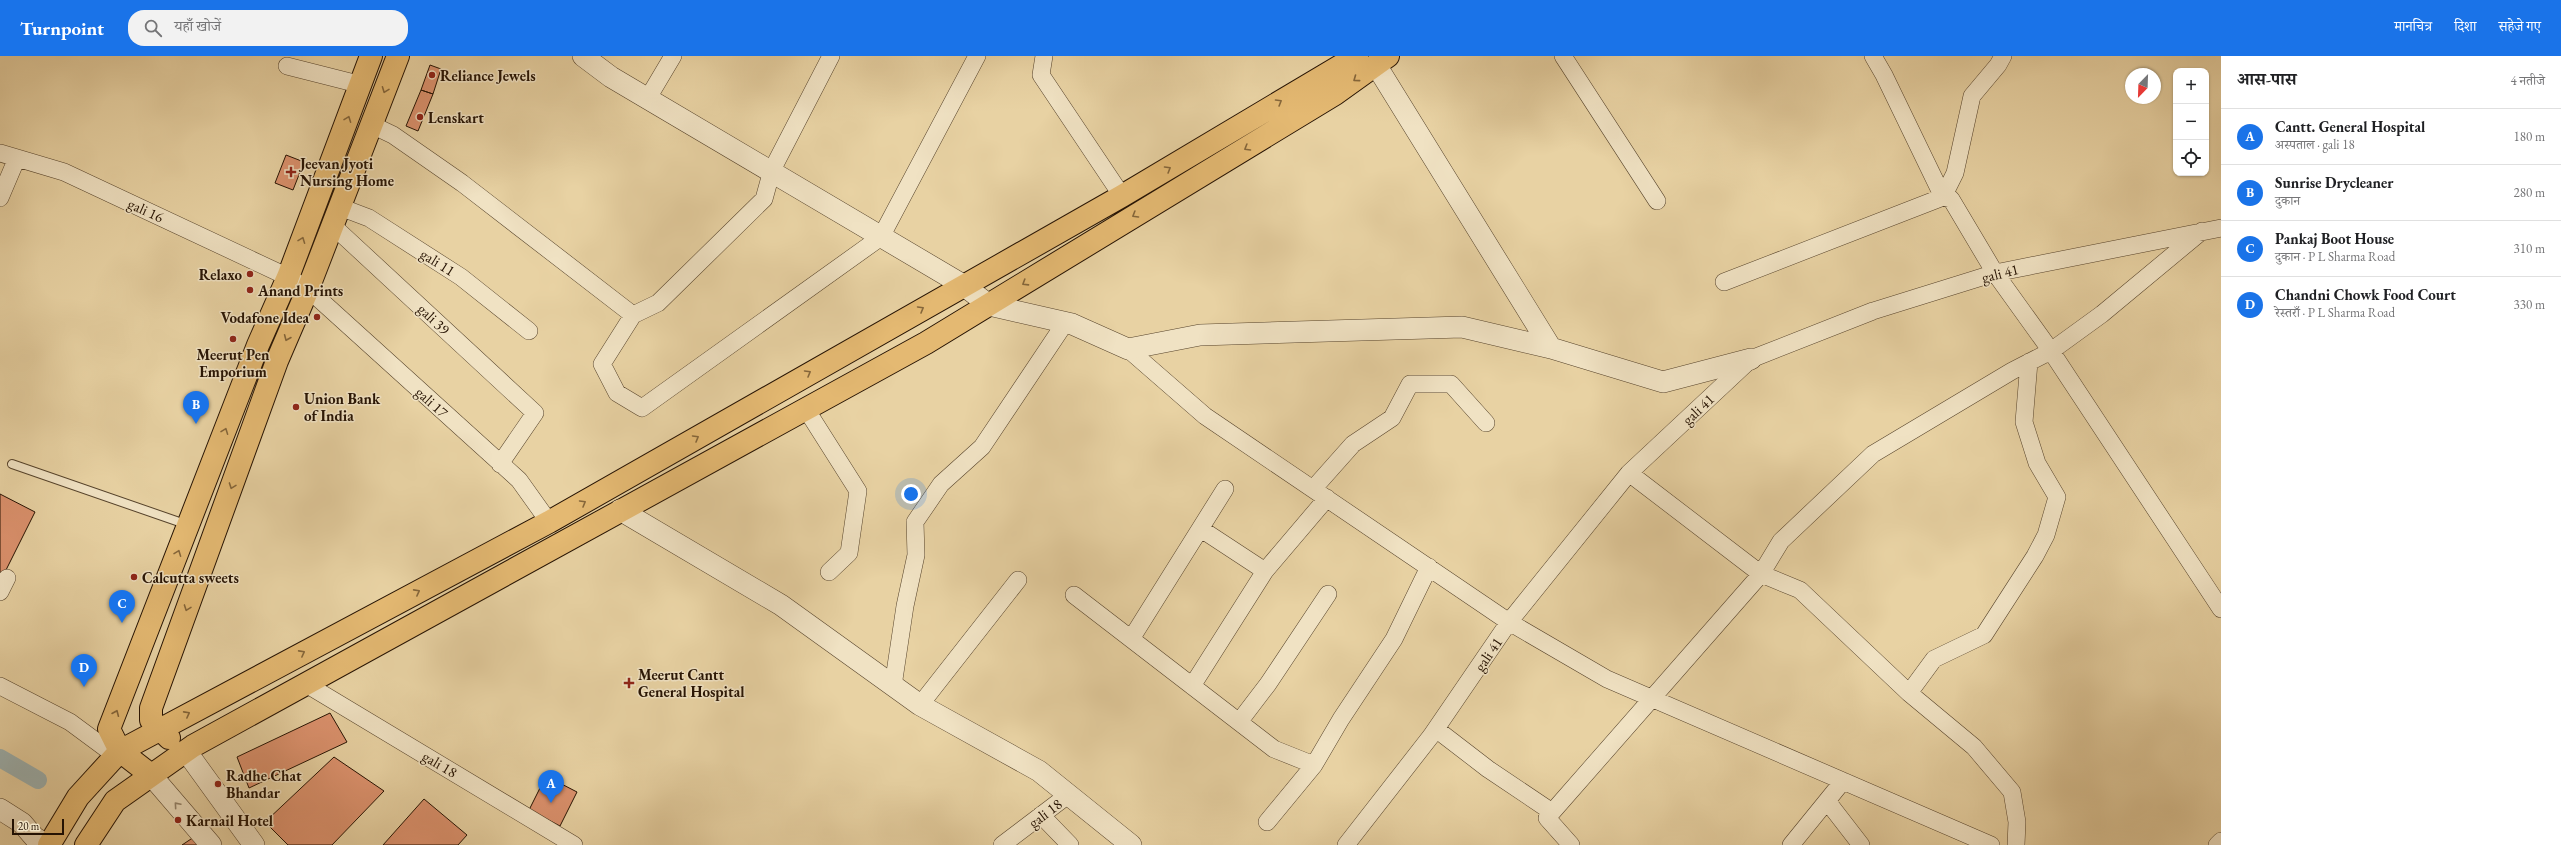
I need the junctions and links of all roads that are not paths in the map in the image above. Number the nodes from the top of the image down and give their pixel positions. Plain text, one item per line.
1 (371, 56) edge
2 (398, 56) edge
3 (583, 56) edge
4 (673, 56) edge
5 (832, 56) edge
6 (977, 56) edge
7 (1044, 56) edge
8 (1563, 56) edge
9 (1873, 56) edge
10 (2003, 56) edge
11 (1374, 59) edge
12 (287, 66) dead end
13 (362, 86) junction
14 (648, 98) junction
15 (372, 125) junction
16 (0, 153) edge
17 (17, 158) junction
18 (772, 170) junction
19 (1122, 196) junction
20 (1943, 197) junction
21 (0, 198) edge
22 (1657, 201) dead end
23 (336, 216) junction
24 (2221, 228) edge
25 (2203, 230) junction
26 (881, 237) junction
27 (1995, 273) junction
28 (288, 277) junction
29 (1724, 282) dead end
30 (963, 285) junction
31 (308, 289) junction
32 (989, 305) junction
33 (633, 315) junction
34 (1065, 323) junction
35 (529, 330) dead end
36 (1551, 348) junction
37 (1128, 349) junction
38 (2051, 351) junction
39 (1751, 359) junction
40 (2029, 362) junction
41 (806, 408) junction
42 (1486, 423) dead end
43 (12, 464) dead end
44 (500, 464) junction
45 (1629, 473) junction
46 (1225, 489) dead end
47 (1320, 494) junction
48 (620, 510) junction
49 (549, 522) junction
50 (189, 525) junction
51 (1201, 529) junction
52 (1429, 567) junction
53 (1265, 571) junction
54 (829, 572) dead end
55 (1761, 574) junction
56 (1018, 580) dead end
57 (1328, 594) dead end
58 (1074, 595) dead end
59 (2221, 609) edge
60 (1509, 622) junction
61 (1131, 639) junction
62 (306, 684) junction
63 (0, 686) edge
64 (893, 686) junction
65 (1192, 686) junction
66 (1909, 693) junction
67 (1650, 698) junction
68 (920, 705) junction
69 (1239, 722) junction
70 (158, 729) junction
71 (1436, 729) junction
72 (186, 751) junction
73 (118, 754) junction
74 (1314, 765) junction
75 (151, 775) junction
76 (1843, 781) junction
77 (1068, 795) junction
78 (1827, 801) junction
79 (0, 809) edge
80 (1552, 812) junction
81 (1041, 815) junction
82 (1267, 822) dead end
83 (1021, 840) edge
84 (94, 841) edge
85 (2221, 841) edge
86 (38, 843) edge
87 (211, 845) edge
88 (254, 845) edge
89 (574, 845) edge
90 (1002, 845) edge
91 (1070, 845) edge
92 (1131, 845) edge
93 (1346, 845) edge
94 (1571, 845) edge
95 (1791, 845) edge
96 (1861, 845) edge
97 (1991, 845) edge
98 (2016, 845) edge
99 (2217, 845) edge

1 - 13 main road
2 -> 15 main road
3 - 14 street
4 - 14 street
5 - 18 street
6 - 26 street
7 - 19 street
8 - 22 street
9 - 20 street
10 - 20 street
19 -> 11 main road
11 -> 32 main road
11 - 36 street
12 - 13 street
28 -> 13 main road
14 - 18 street
15 - 23 main road
15 - 33 street
16 - 17 street, gali 16
17 - 21 street
17 - 28 street, gali 16
18 - 26 street
18 - 33 street
19 - 30 main road
20 - 27 street
20 - 29 street
23 - 31 main road
23 - 35 street, gali 11
23 - 44 street, gali 39
24 - 25 street, gali 41
25 - 27 street, gali 41
25 - 38 street
26 - 30 street
26 - 33 street
27 - 38 street
27 - 39 street, gali 41
28 - 31 street, gali 16
50 -> 28 main road
30 - 32 street
49 -> 30 main road
31 - 44 street, gali 17
31 -> 70 main road
32 - 34 street
32 - 41 main road
34 - 37 street
34 - 64 street
36 - 37 street
36 - 39 street
37 - 47 street
38 - 40 street
38 - 59 street
39 - 45 street, gali 41
40 - 55 street
40 - 66 street
41 - 48 main road
41 - 54 street
42 - 47 street
43 - 50 lane
44 - 49 street, gali 17
45 - 55 street
45 - 60 street, gali 41
46 - 51 street
47 - 52 street
47 - 53 street
48 - 62 main road
48 - 64 street
70 -> 49 main road
73 -> 50 main road
51 - 53 street
51 - 61 street
52 - 60 street
52 - 74 street
53 - 65 street
55 - 66 street
55 - 67 street
56 - 68 street
57 - 69 street
58 - 61 street
60 - 67 street
60 - 71 street, gali 41
61 - 65 street
62 - 72 main road
62 - 89 street, gali 18
63 - 73 street
64 - 68 street
65 - 69 street
66 - 98 street
67 - 76 street
67 - 80 street
68 - 77 street
69 - 74 street
70 - 72 main road
70 - 73 main road
71 - 80 street
71 - 93 street, gali 41
72 - 75 main road
72 - 88 street
73 - 75 main road
73 - 86 main road
74 - 82 street
75 - 84 main road
87 -> 75 street
76 - 78 street
76 - 97 street
77 - 81 street, gali 18
77 - 92 street
78 - 95 street
78 - 96 street
79 - 86 street
80 - 94 street
81 - 83 street, gali 18
81 - 91 street
83 - 90 street, gali 18
85 - 99 street

